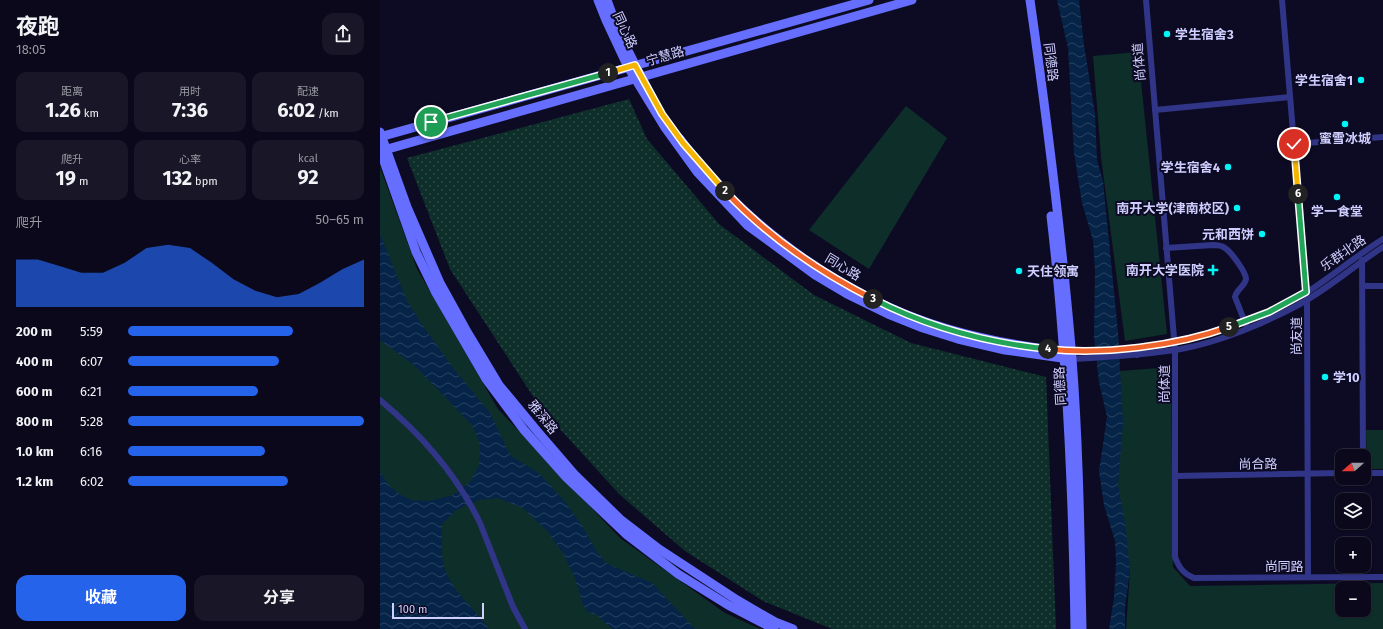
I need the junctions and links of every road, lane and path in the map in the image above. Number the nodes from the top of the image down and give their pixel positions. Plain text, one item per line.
1 (598, 0) edge
2 (607, 0) edge
3 (869, 0) edge
4 (912, 0) edge
5 (1023, 0) edge
6 (1030, 0) edge
7 (1146, 0) edge
8 (1282, 0) edge
9 (631, 66) junction
10 (637, 77) junction
11 (1290, 97) junction
12 (1154, 110) junction
13 (380, 135) edge
14 (1383, 137) edge
15 (1294, 144) junction
16 (382, 150) edge
17 (1383, 239) edge
18 (1383, 247) edge
19 (1166, 248) junction
20 (1362, 253) junction
21 (1362, 261) junction
22 (1362, 286) junction
23 (1383, 286) edge
24 (1306, 292) junction
25 (1307, 300) junction
26 (1244, 322) junction
27 (1247, 329) junction
28 (1174, 342) junction
29 (1175, 350) junction
30 (1137, 351) junction
31 (1123, 352) junction
32 (1067, 355) junction
33 (380, 400) edge
34 (1363, 449) edge
35 (1335, 473) edge
36 (1371, 473) edge
37 (1383, 473) edge
38 (1308, 474) junction
39 (1175, 476) junction
40 (1186, 575) joint
41 (1308, 577) junction
42 (1383, 577) edge
43 (525, 629) edge
44 (774, 629) edge
45 (793, 629) edge
46 (1075, 629) edge
47 (1082, 629) edge

1 - 9 main road, 同心路
2 - 9 main road, 同心路
3 - 9 main road, 宁慧路
4 - 10 main road, 宁慧路
5 - 32 main road, 同德路
6 - 32 main road, 同德路
7 - 12 street, 尚体道
8 - 11 street, 尚友道
9 - 10 main road, 同心路
9 - 13 main road, 宁慧路
10 - 16 main road, 宁慧路
10 - 32 main road, 同心路
11 - 12 street
11 - 15 street, 尚友道
12 - 19 street, 尚体道
13 - 16 main road, 雅深路
14 - 15 street
15 - 24 street, 尚友道
16 - 44 main road, 雅深路
16 - 45 main road, 雅深路
17 - 20 street, 乐群北路
18 - 21 street, 乐群北路
19 - 26 street
19 - 28 street, 尚体道
20 - 21 street
20 - 24 street, 乐群北路
21 - 22 street
21 - 25 street, 乐群北路
22 - 23 street
22 - 34 street
24 - 25 street, 尚友道
24 - 26 street, 乐群北路
25 - 27 street, 乐群北路
25 - 38 street, 尚友道
26 - 27 street
26 - 28 street, 乐群北路
27 - 29 street, 乐群北路
28 - 29 street, 尚体道
28 - 30 street, 乐群北路
29 - 30 street, 乐群北路
29 - 39 street, 尚体道
30 - 31 street, 乐群北路
31 - 32 street
31 - 32 street
32 - 46 main road, 同德路
32 - 47 main road, 同德路
33 - 43 street
35 - 38 street, 尚合路
36 - 37 street
38 - 39 street, 尚合路
38 - 41 street, 尚友道
39 - 40 street, 尚体道
40 - 41 street, 尚同路
41 - 42 street, 尚同路

